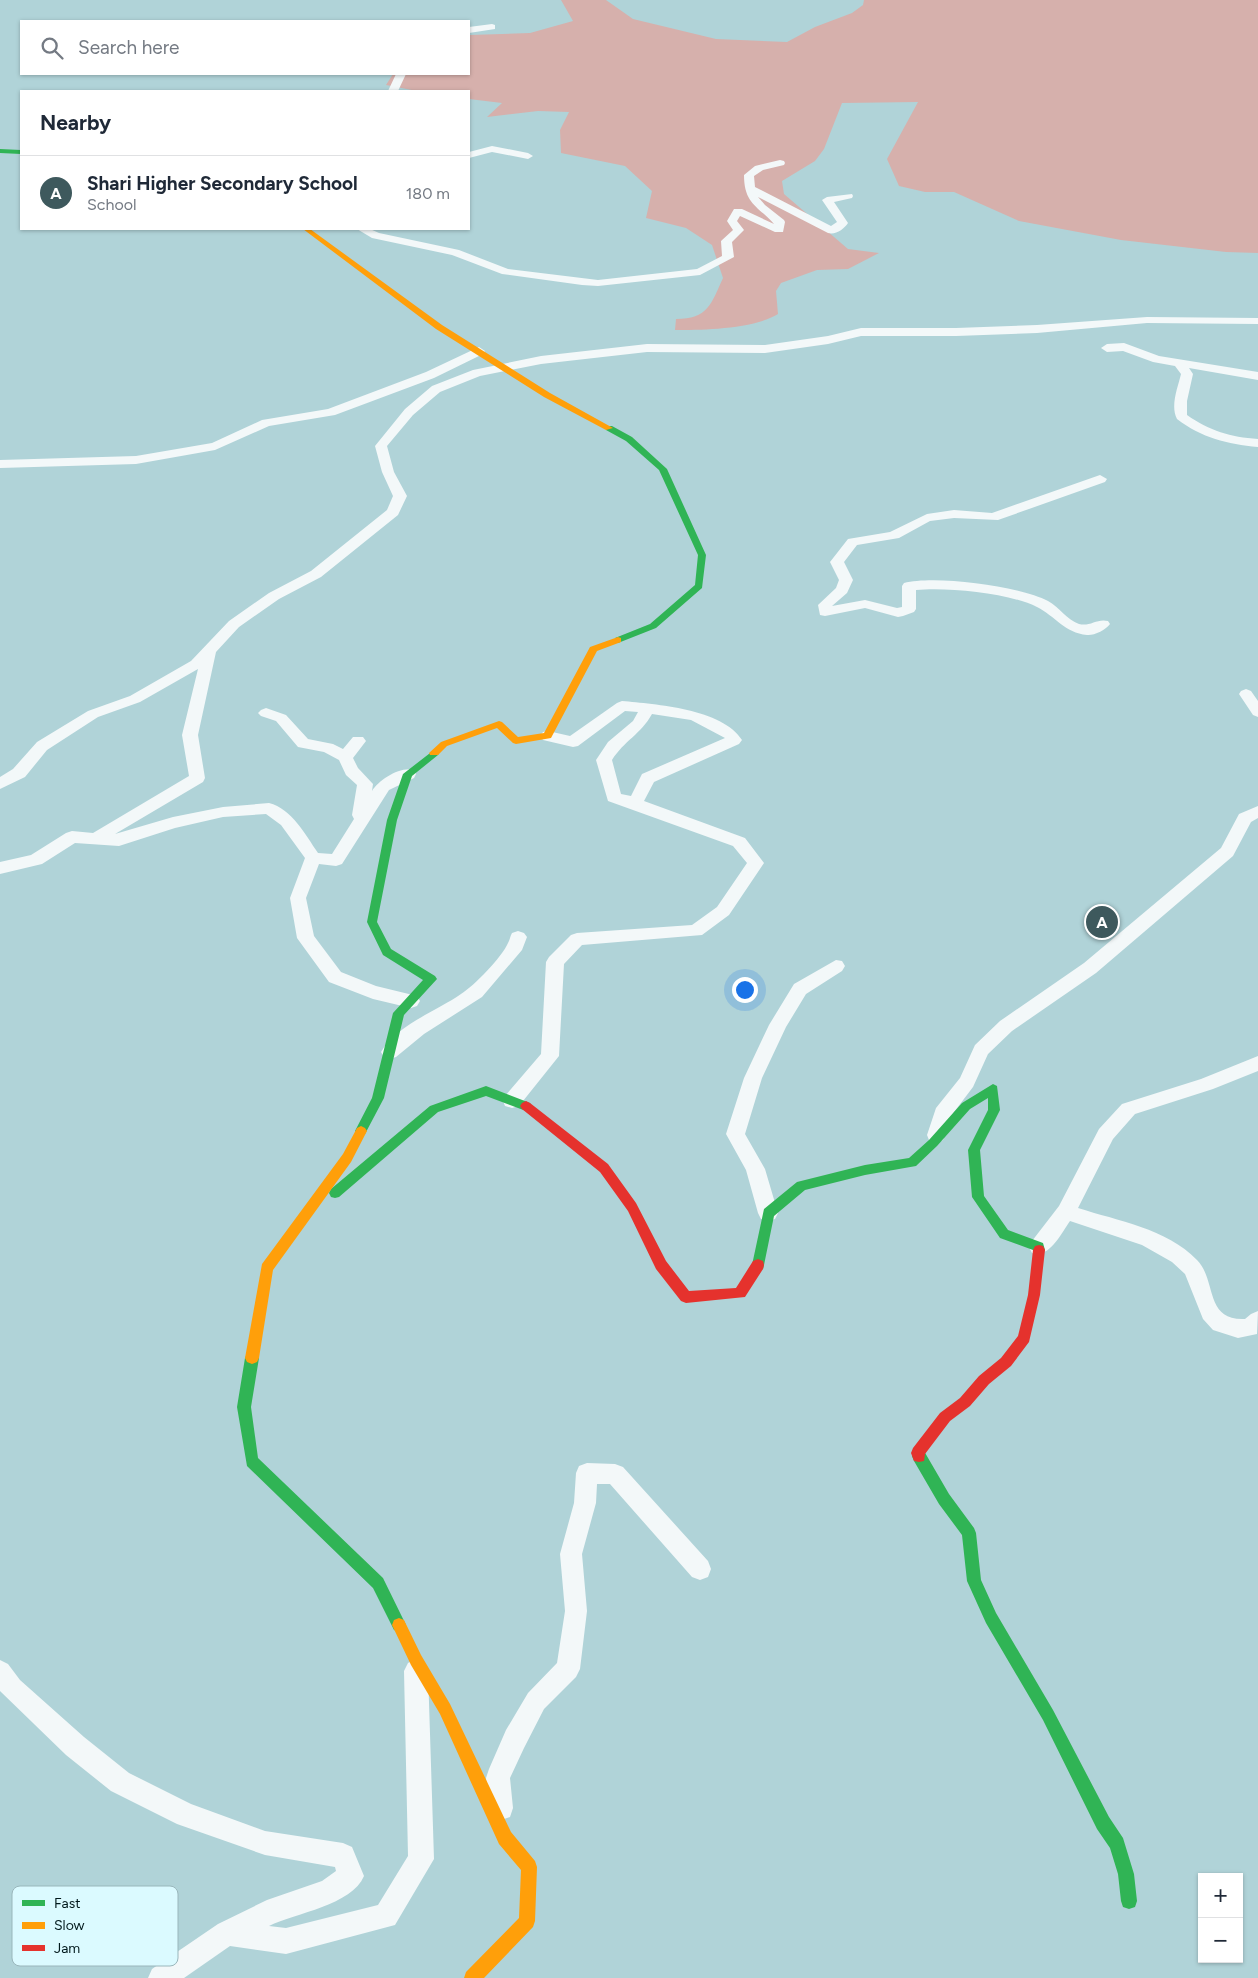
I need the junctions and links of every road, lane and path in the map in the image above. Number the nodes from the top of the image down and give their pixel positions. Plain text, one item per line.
1 (492, 27) dead end
2 (470, 30) edge
3 (401, 75) edge
4 (393, 90) edge
5 (0, 151) edge
6 (20, 152) edge
7 (470, 155) edge
8 (528, 156) dead end
9 (780, 163) dead end
10 (748, 188) junction
11 (848, 196) dead end
12 (308, 230) edge
13 (364, 230) edge
14 (1258, 321) edge
15 (1107, 348) dead end
16 (479, 351) junction
17 (1180, 364) junction
18 (505, 367) junction
19 (1258, 376) edge
20 (1258, 443) edge
21 (0, 464) edge
22 (1100, 479) dead end
23 (1103, 624) dead end
24 (209, 650) junction
25 (1246, 694) dead end
26 (648, 708) junction
27 (1258, 712) edge
28 (266, 714) dead end
29 (548, 736) junction
30 (358, 741) dead end
31 (345, 756) junction
32 (408, 774) junction
33 (0, 784) edge
34 (635, 803) junction
35 (1258, 811) edge
36 (356, 830) junction
37 (98, 837) junction
38 (313, 858) junction
39 (0, 868) edge
40 (518, 937) dead end
41 (836, 966) dead end
42 (411, 1001) junction
43 (389, 1052) junction
44 (1258, 1063) edge
45 (512, 1101) junction
46 (933, 1143) junction
47 (1066, 1212) junction
48 (768, 1213) junction
49 (299, 1225) junction
50 (1039, 1247) junction
51 (1258, 1320) edge
52 (700, 1569) dead end
53 (416, 1660) junction
54 (0, 1672) edge
55 (505, 1838) junction
56 (1129, 1901) dead end
57 (228, 1933) junction
58 (161, 1978) edge
59 (472, 1978) edge

1 - 2 street
3 - 4 street
5 - 6 street
7 - 8 street
9 - 10 street
10 - 11 street
10 - 13 street
12 - 16 street
14 - 18 street
15 - 17 street
16 - 18 street
16 - 21 street
17 - 19 street
17 - 20 street
18 - 24 street
18 - 29 street
22 - 23 street
24 - 33 street
24 - 37 street
25 - 27 street
26 - 29 street
26 - 34 street
26 - 34 street
28 - 31 street
29 - 32 street
30 - 31 street
31 - 36 street
32 - 36 street
32 - 42 street
34 - 45 street
35 - 46 street
36 - 38 street
37 - 38 street
37 - 39 street
38 - 42 street
40 - 43 street
41 - 48 street
42 - 43 street
43 - 49 street
44 - 47 street
45 - 48 street
45 - 49 street
46 - 48 street
46 - 50 street
47 - 50 street
47 - 51 street
49 - 53 street
50 - 56 street
52 - 55 street
53 - 55 street
53 - 57 street
54 - 57 street
55 - 59 street
57 - 58 street

